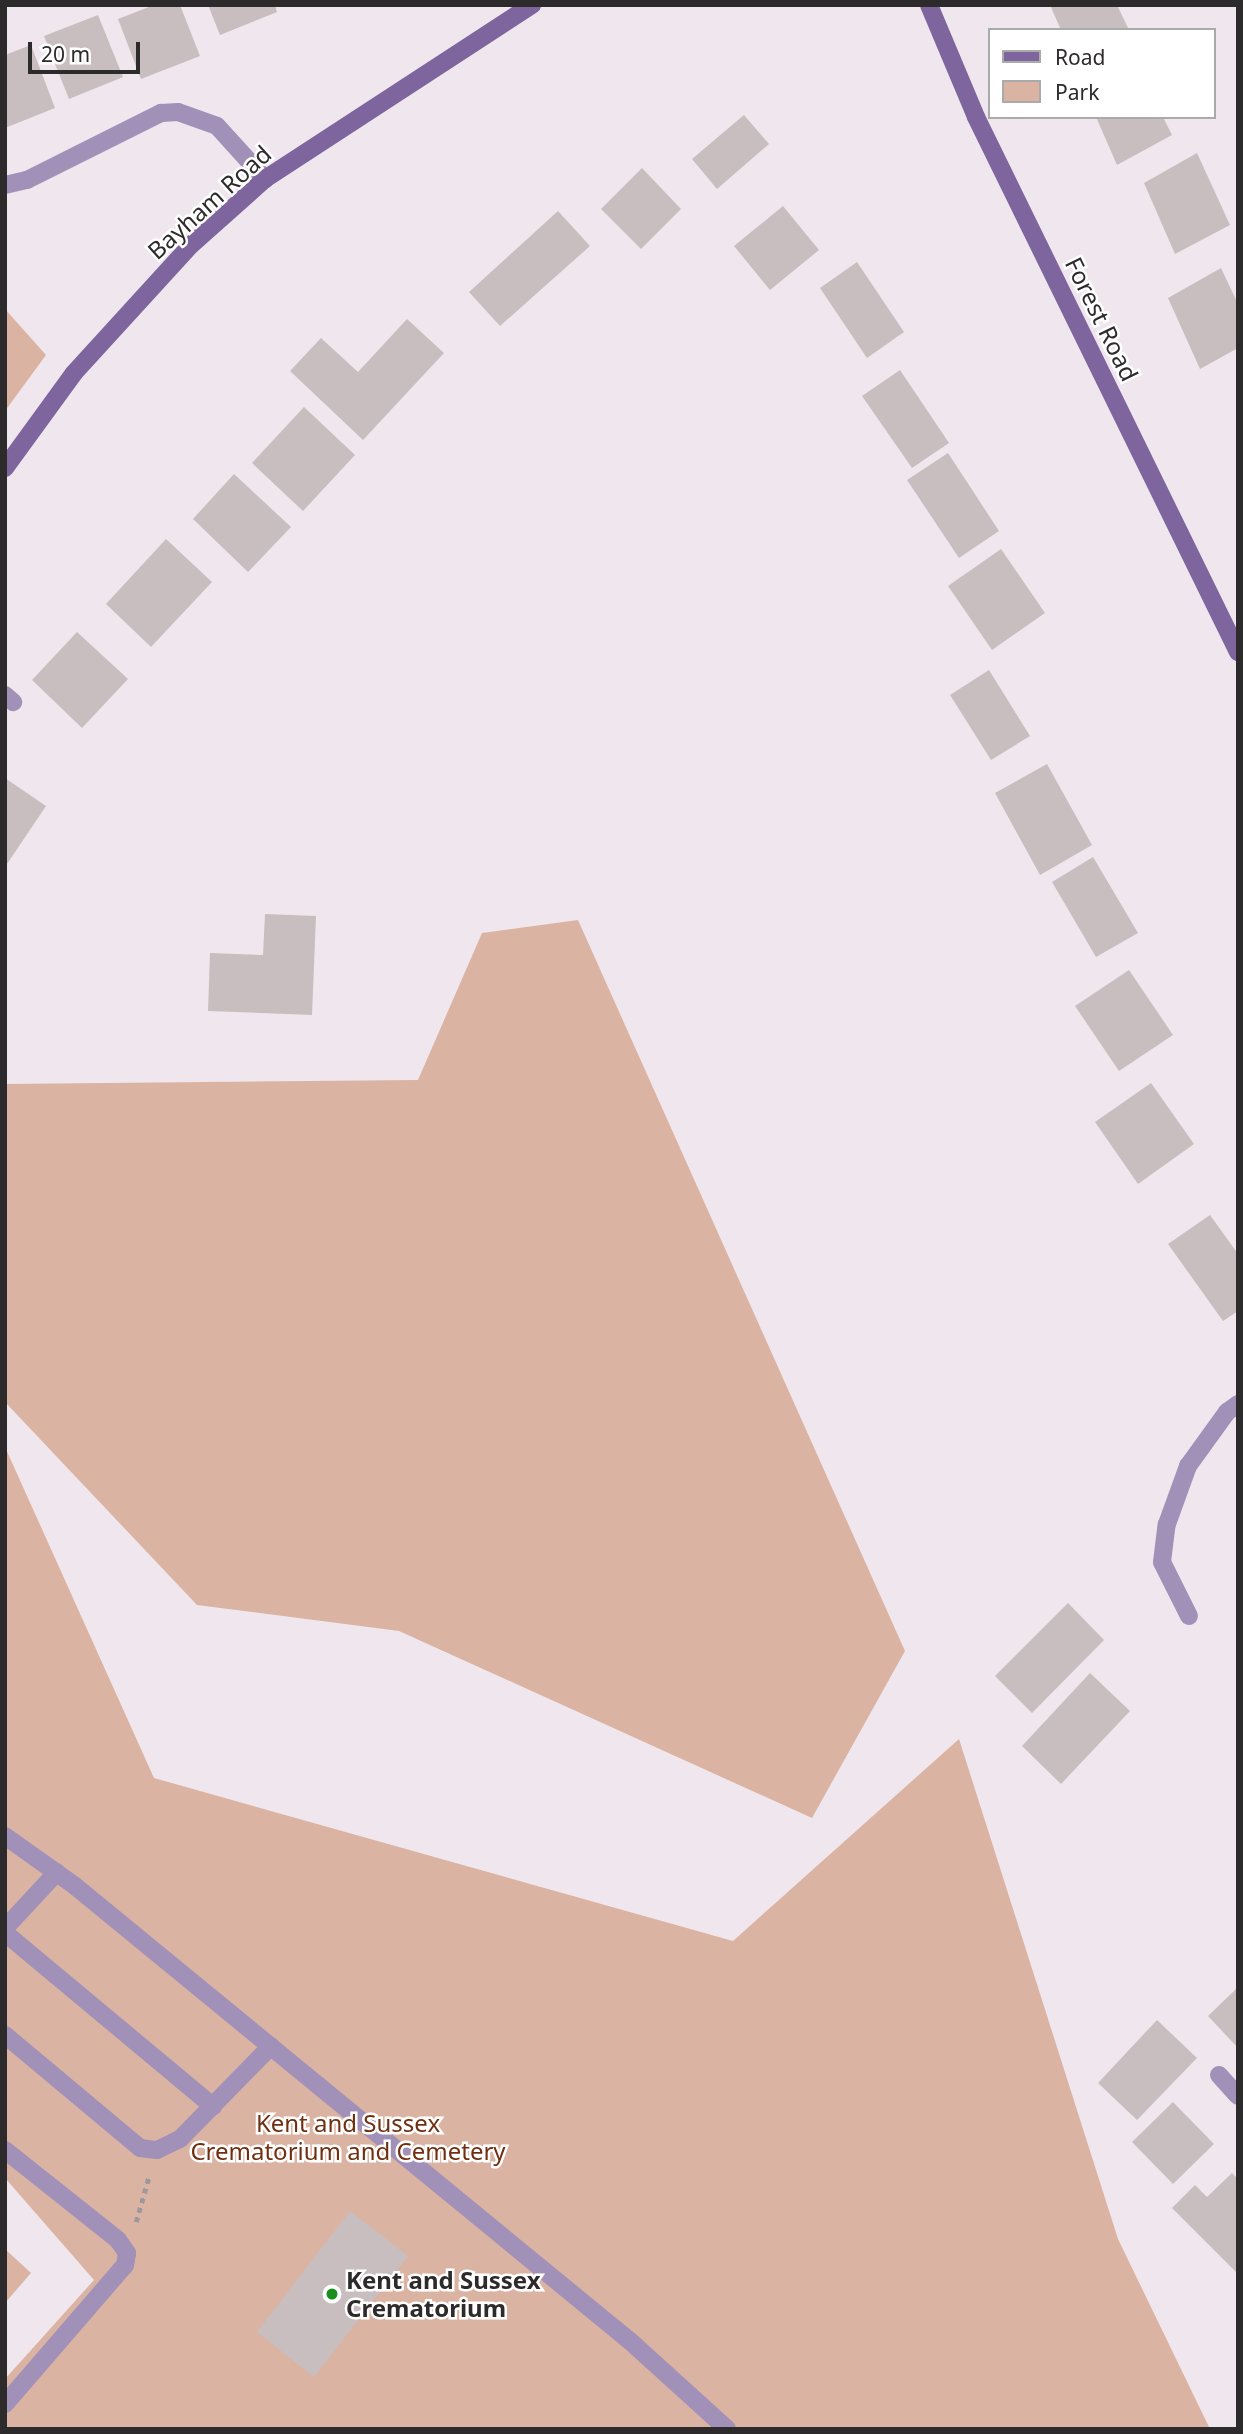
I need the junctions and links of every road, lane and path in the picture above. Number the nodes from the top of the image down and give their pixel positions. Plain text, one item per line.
1 (532, 5) edge
2 (929, 5) edge
3 (265, 179) junction
4 (5, 185) edge
5 (5, 468) edge
6 (1238, 652) edge
7 (1238, 1404) edge
8 (1189, 1616) dead end
9 (5, 1836) edge
10 (57, 1872) junction
11 (5, 1928) edge
12 (5, 1933) edge
13 (5, 2035) edge
14 (271, 2046) junction
15 (1219, 2075) dead end
16 (1238, 2096) edge
17 (213, 2106) junction
18 (5, 2150) edge
19 (157, 2150) junction
20 (127, 2253) junction
21 (5, 2403) edge
22 (727, 2429) edge

1 - 3 street, Bayham Road
2 - 6 street, Forest Road
3 - 4 street
3 - 5 street, Bayham Road
7 - 8 street
9 - 10 street
10 - 11 street
10 - 14 street
12 - 17 street
13 - 19 street
14 - 17 street
14 - 22 street
15 - 16 street
17 - 19 street
18 - 20 street
19 - 20 path
20 - 21 street

